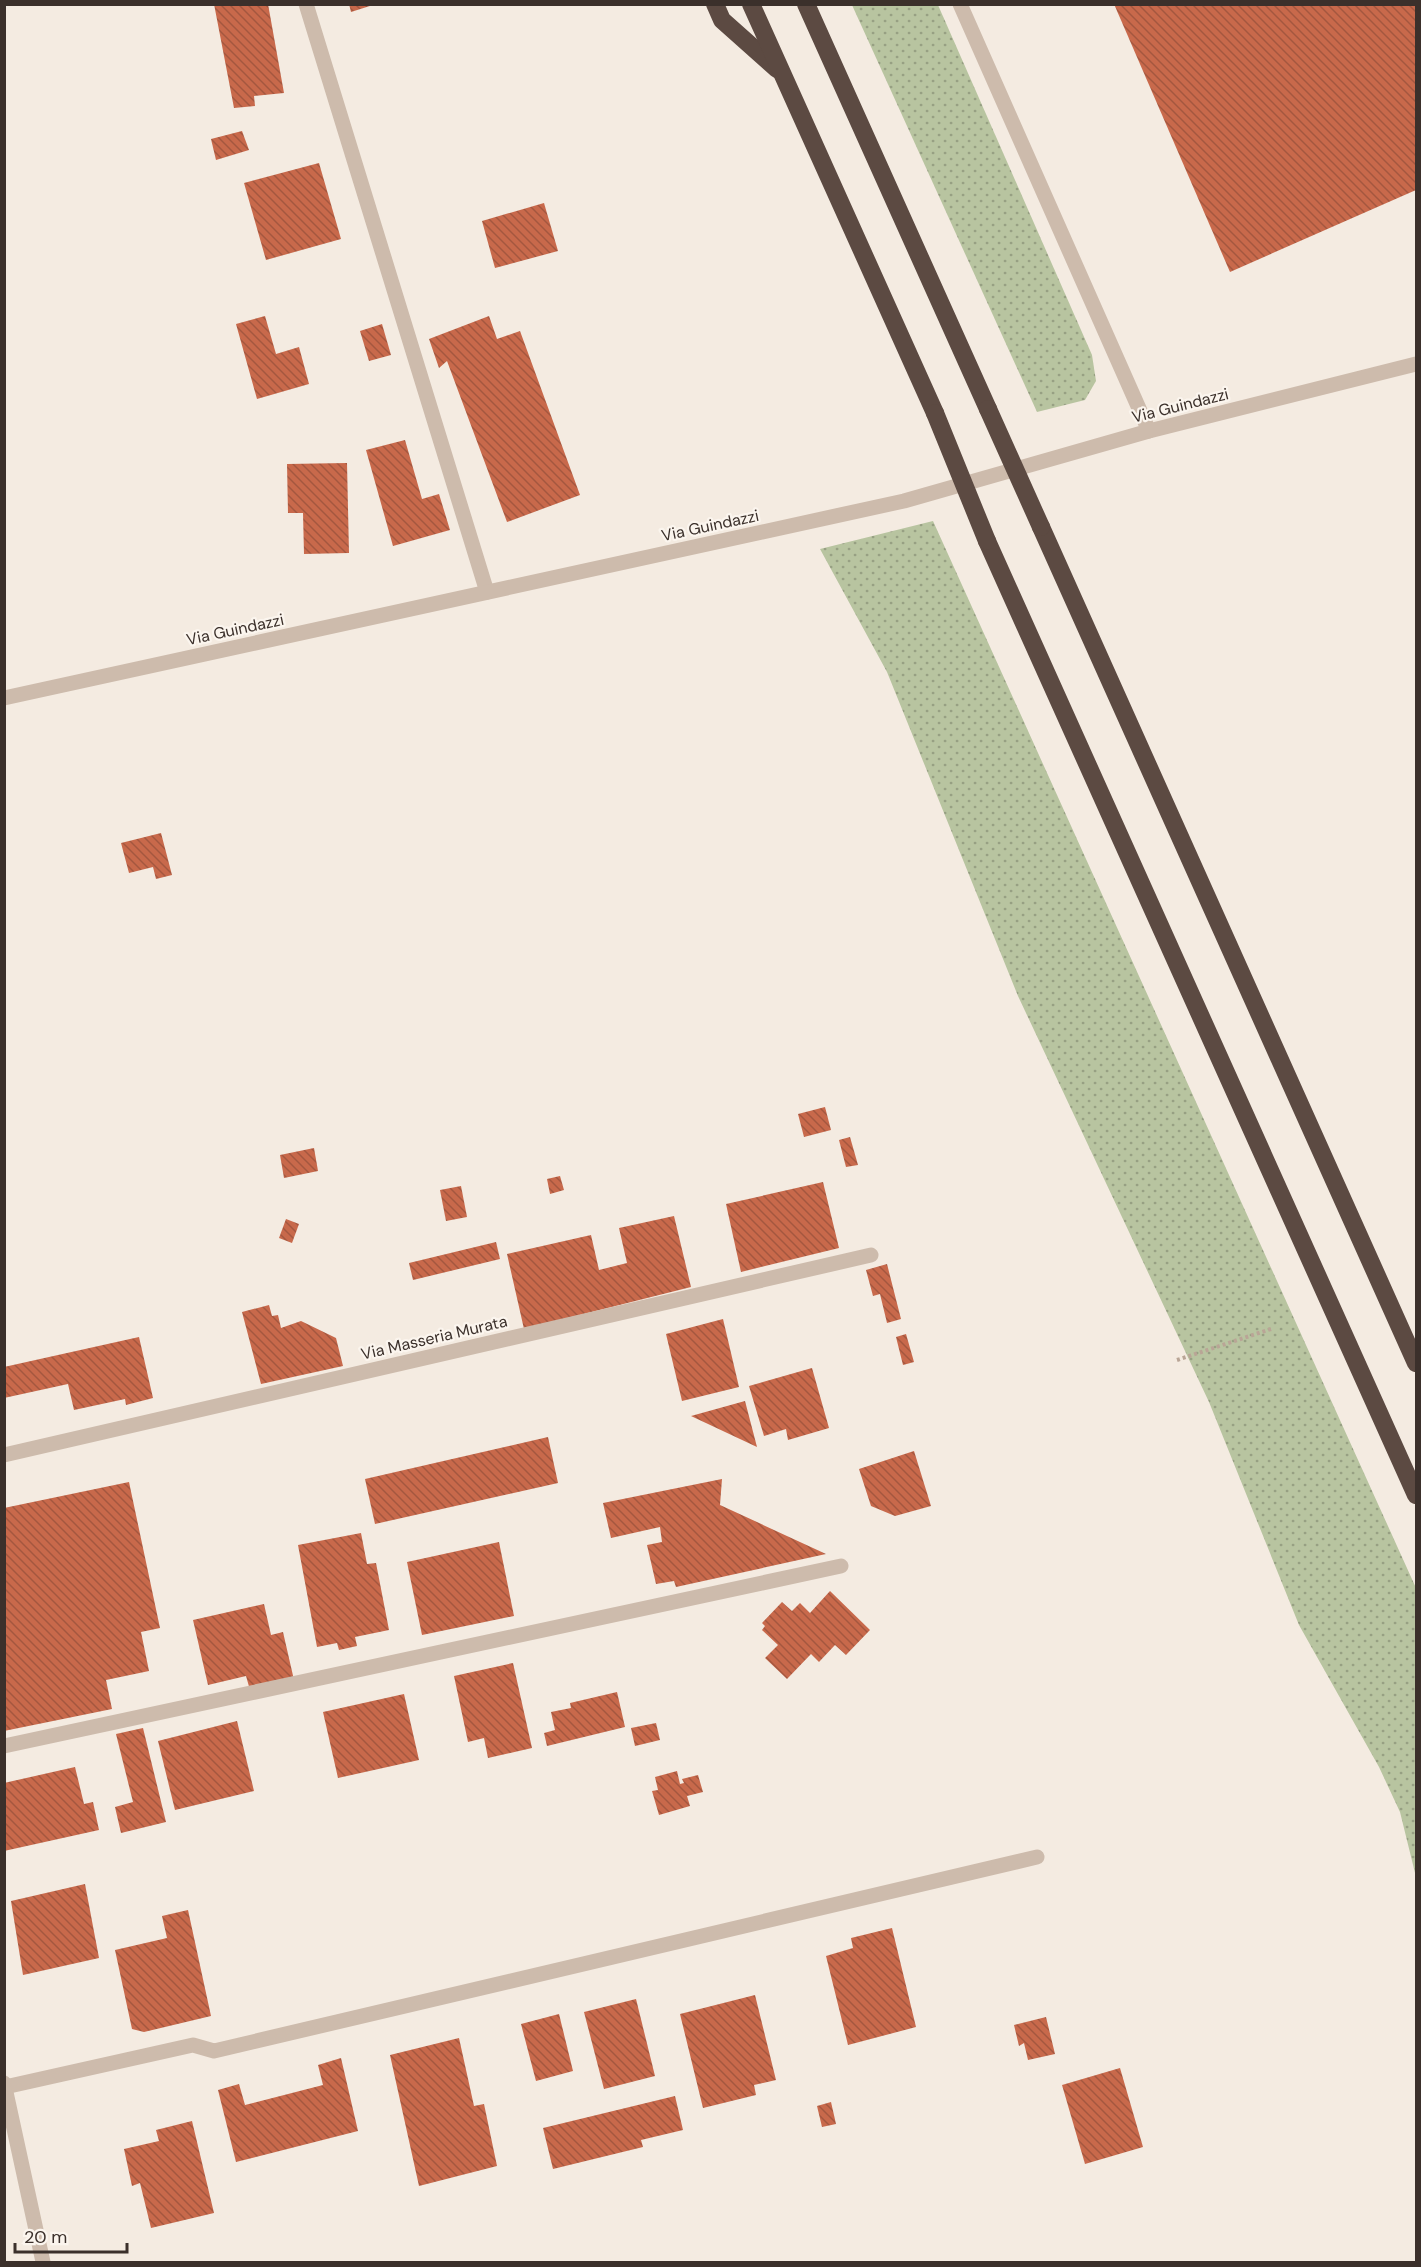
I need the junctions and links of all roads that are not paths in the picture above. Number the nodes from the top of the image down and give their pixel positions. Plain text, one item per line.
1 (306, 4) edge
2 (715, 4) edge
3 (751, 4) edge
4 (806, 4) edge
5 (960, 4) edge
6 (782, 74) junction
7 (1416, 364) edge
8 (1149, 431) junction
9 (487, 592) junction
10 (4, 698) edge
11 (871, 1255) dead end
12 (1416, 1363) edge
13 (4, 1455) edge
14 (1416, 1495) edge
15 (841, 1566) dead end
16 (4, 1746) edge
17 (1037, 1857) dead end
18 (5, 2085) edge
19 (8, 2114) edge
20 (43, 2262) edge

1 - 9 street
2 - 6 highway
3 - 6 highway
4 - 12 highway, bridge
5 - 8 street
6 - 14 highway, bridge
7 - 8 street, Via Guindazzi
8 - 9 street, Via Guindazzi
9 - 10 street, Via Guindazzi
11 - 13 street, Via Masseria Murata
15 - 16 street
17 - 18 street
18 - 19 street
19 - 20 street

